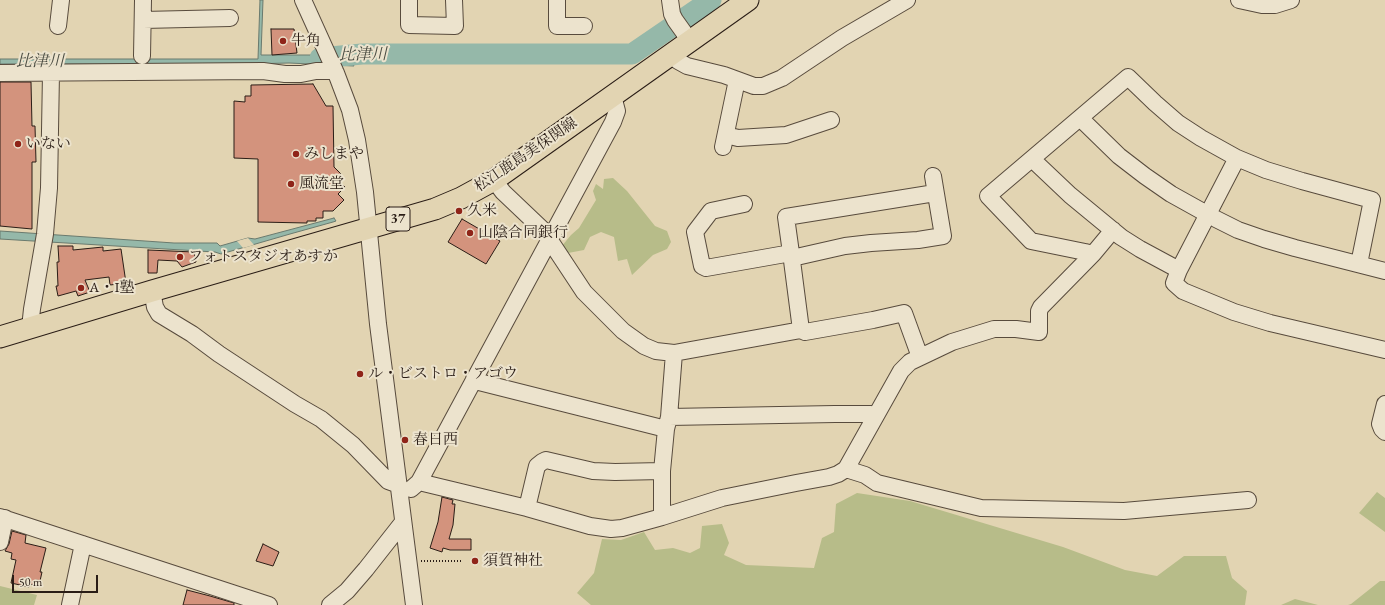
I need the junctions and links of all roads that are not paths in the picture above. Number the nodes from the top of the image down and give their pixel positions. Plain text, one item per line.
1 (61, 0) edge
2 (143, 0) edge
3 (304, 0) edge
4 (409, 0) edge
5 (454, 0) edge
6 (557, 0) edge
7 (670, 0) edge
8 (907, 0) edge
9 (1239, 0) edge
10 (1291, 0) edge
11 (744, 1) edge
12 (230, 18) dead end
13 (142, 20) junction
14 (58, 26) dead end
15 (584, 26) dead end
16 (682, 30) junction
17 (671, 55) junction
18 (142, 56) dead end
19 (335, 71) junction
20 (0, 73) edge
21 (51, 73) junction
22 (738, 80) junction
23 (613, 96) junction
24 (1080, 118) junction
25 (831, 120) dead end
26 (1237, 158) junction
27 (1032, 159) junction
28 (933, 176) dead end
29 (494, 180) junction
30 (935, 192) junction
31 (744, 204) dead end
32 (1208, 215) junction
33 (368, 228) junction
34 (1113, 230) junction
35 (549, 240) junction
36 (1093, 254) junction
37 (791, 256) junction
38 (1359, 264) junction
39 (1179, 270) junction
40 (1385, 270) edge
41 (152, 291) junction
42 (30, 328) junction
43 (801, 330) junction
44 (0, 337) edge
45 (1385, 350) edge
46 (674, 353) junction
47 (920, 357) junction
48 (474, 379) junction
49 (1385, 404) edge
50 (875, 417) junction
51 (667, 423) junction
52 (1385, 432) edge
53 (846, 469) junction
54 (662, 471) junction
55 (418, 482) junction
56 (400, 490) junction
57 (1248, 500) dead end
58 (527, 508) junction
59 (662, 517) junction
60 (2, 518) edge
61 (403, 522) junction
62 (0, 542) edge
63 (83, 544) junction
64 (70, 605) edge
65 (267, 605) edge
66 (330, 605) edge
67 (414, 605) edge

1 - 14 street
2 - 13 street
3 - 19 street
4 - 5 street
6 - 15 street
7 - 16 street
8 - 22 street
9 - 10 street
11 - 16 main road, 松江鹿島美保関線 / 37
12 - 13 street
13 - 18 street
16 - 17 main road, 松江鹿島美保関線 / 37
17 - 22 street
17 - 23 main road, 松江鹿島美保関線 / 37
19 - 21 street
19 - 33 street
20 - 21 street
21 - 42 street
22 - 25 street
23 - 29 main road, 松江鹿島美保関線 / 37
23 - 35 street
24 - 26 street
24 - 27 street
24 - 32 street
26 - 32 street
26 - 38 street
27 - 34 street
27 - 36 street
28 - 30 street
29 - 33 main road, 松江鹿島美保関線 / 37
29 - 35 street
30 - 37 street
30 - 37 street
31 - 37 street
32 - 38 street
32 - 39 street
33 - 41 main road, 松江鹿島美保関線 / 37
33 - 56 street
34 - 36 street
34 - 39 street
35 - 46 street
35 - 48 street
36 - 47 street
37 - 43 street
38 - 40 street
39 - 45 street
41 - 42 main road, 松江鹿島美保関線 / 37
41 - 56 street
42 - 44 main road, 松江鹿島美保関線 / 37
43 - 46 street
43 - 47 street
46 - 51 street
47 - 50 street
48 - 51 street
48 - 55 street
49 - 52 street
50 - 51 street
50 - 53 street
51 - 54 street
53 - 57 street
53 - 59 street
54 - 58 street
54 - 59 street
55 - 56 street
55 - 58 street
56 - 61 street
58 - 59 street
60 - 62 street
60 - 63 street
61 - 66 street
61 - 67 street
63 - 64 street
63 - 65 street

